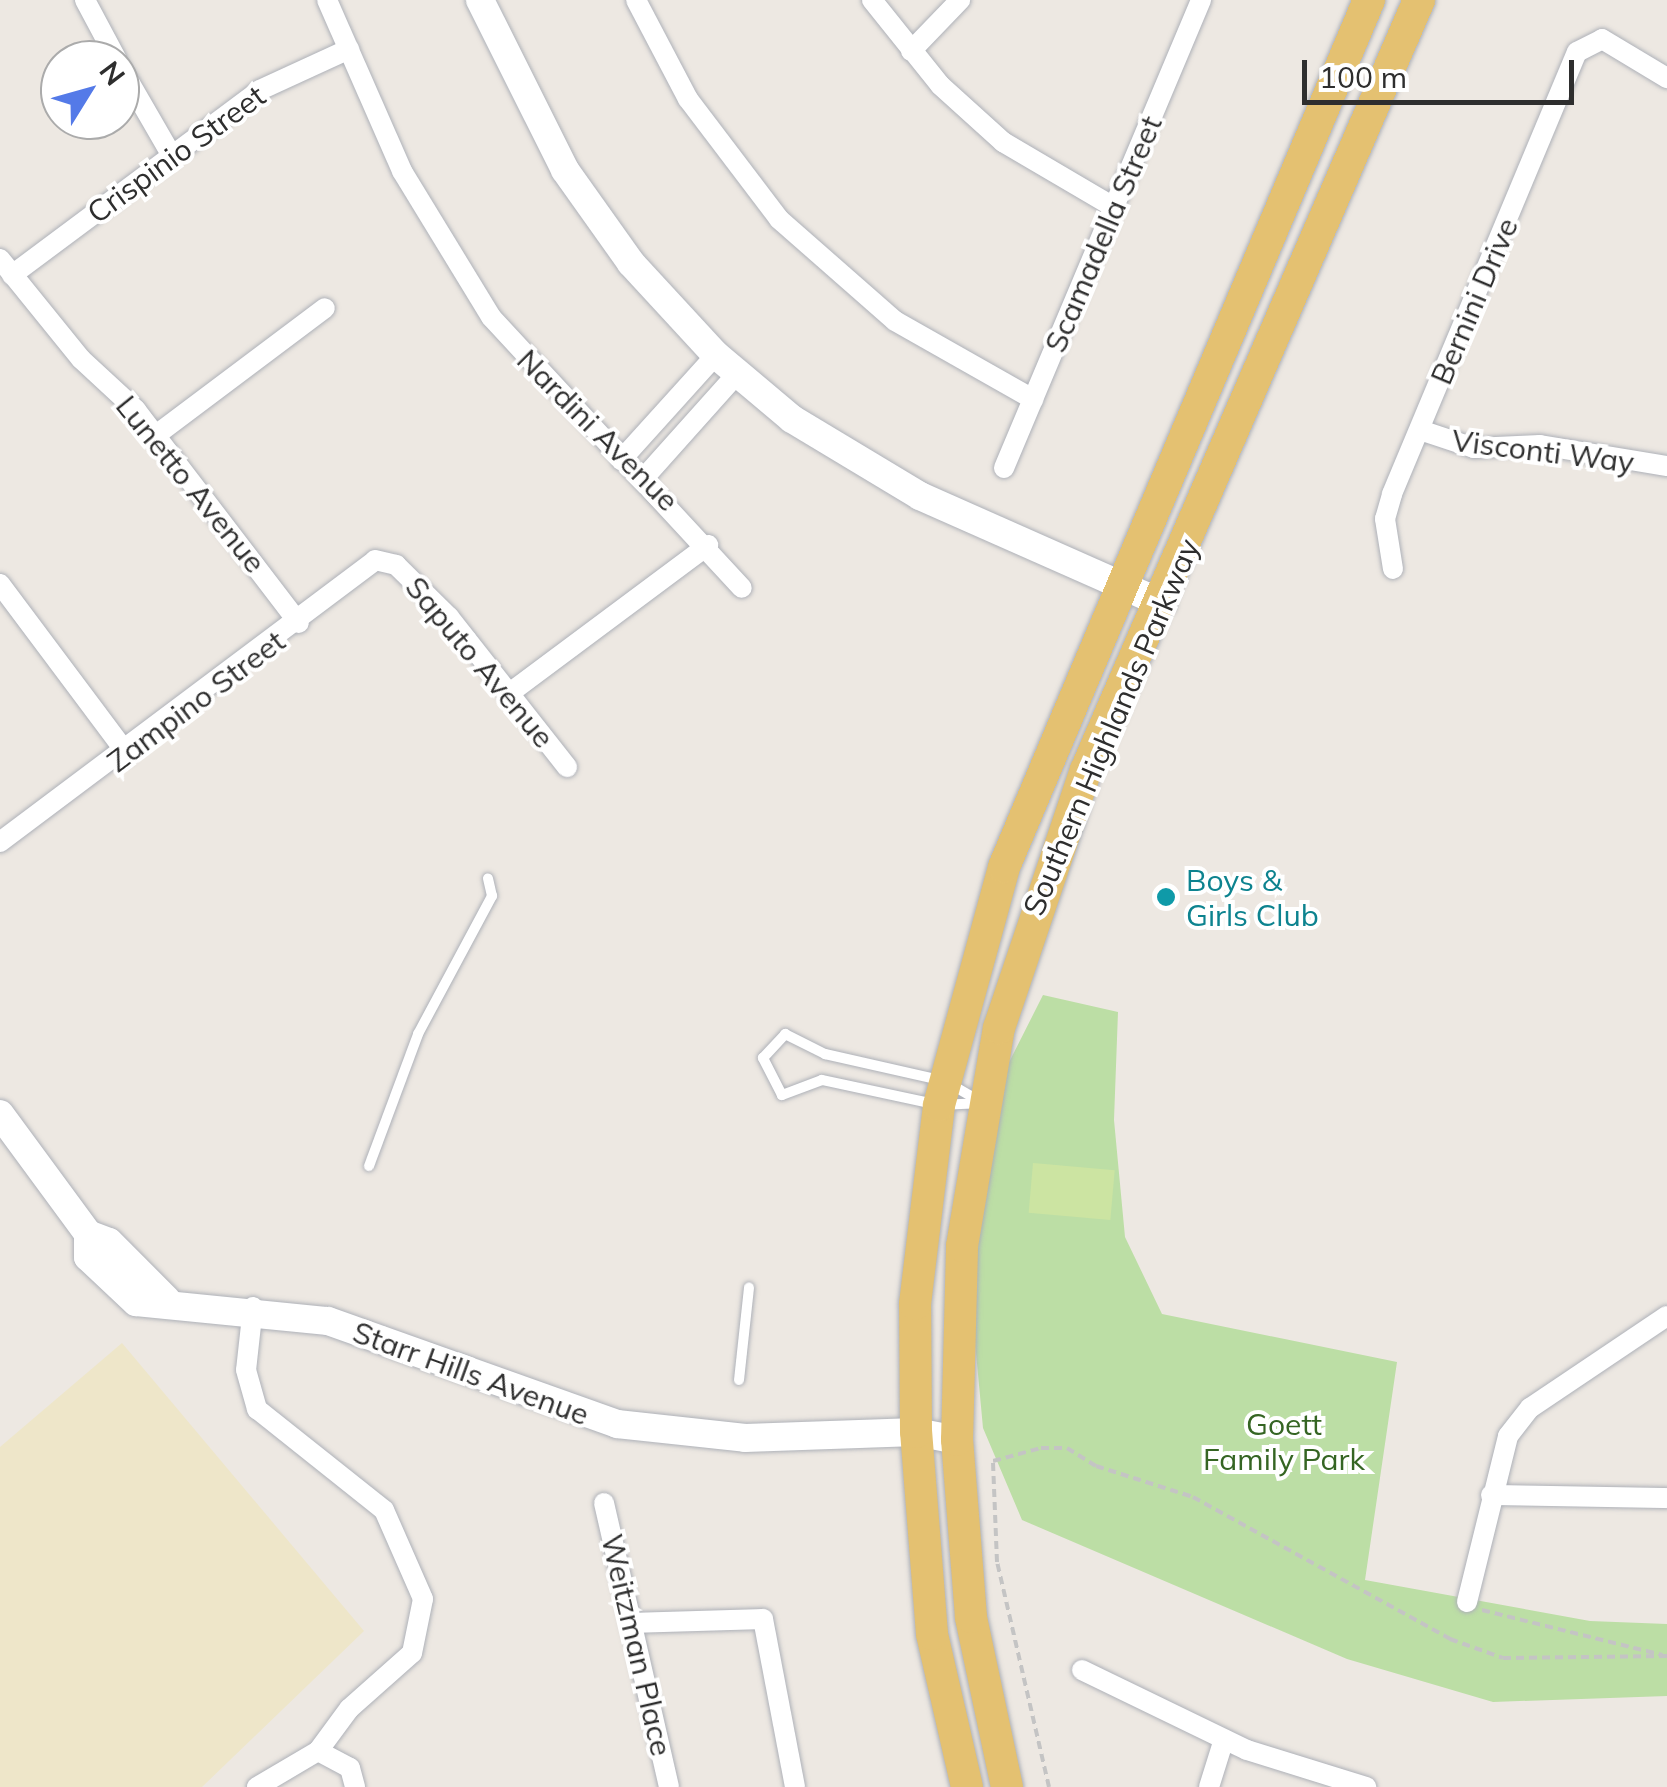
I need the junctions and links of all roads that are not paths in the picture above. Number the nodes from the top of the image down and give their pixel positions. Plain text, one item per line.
1 (86, 0) edge
2 (328, 0) edge
3 (480, 0) edge
4 (636, 0) edge
5 (872, 0) edge
6 (960, 0) edge
7 (1201, 0) edge
8 (1370, 0) edge
9 (1419, 0) edge
10 (106, 40) edge
11 (349, 48) junction
12 (910, 51) junction
13 (1667, 78) edge
14 (140, 101) edge
15 (172, 156) junction
16 (1114, 207) junction
17 (6, 267) edge
18 (324, 308) dead end
19 (716, 355) junction
20 (738, 374) junction
21 (1033, 400) junction
22 (1420, 430) junction
23 (156, 435) junction
24 (622, 460) junction
25 (1666, 465) edge
26 (1004, 468) dead end
27 (643, 479) junction
28 (708, 544) junction
29 (388, 560) joint
30 (1393, 568) dead end
31 (0, 584) edge
32 (1118, 584) junction
33 (742, 588) dead end
34 (1162, 603) junction
35 (299, 623) junction
36 (511, 692) junction
37 (127, 754) junction
38 (568, 767) dead end
39 (0, 842) edge
40 (488, 878) dead end
41 (942, 1093) junction
42 (983, 1103) junction
43 (0, 1114) edge
44 (369, 1166) dead end
45 (750, 1288) dead end
46 (253, 1307) junction
47 (1667, 1316) edge
48 (740, 1380) dead end
49 (916, 1432) junction
50 (957, 1440) junction
51 (1491, 1494) junction
52 (1667, 1498) edge
53 (604, 1503) dead end
54 (1467, 1602) road end
55 (632, 1623) junction
56 (1082, 1670) dead end
57 (1224, 1740) junction
58 (318, 1751) junction
59 (257, 1787) edge
60 (355, 1787) edge
61 (668, 1787) edge
62 (795, 1787) edge
63 (967, 1787) edge
64 (1008, 1787) edge
65 (1209, 1787) edge
66 (1366, 1787) edge

1 - 10 street
2 - 11 street, Nardini Avenue
3 - 19 street
4 - 21 street
5 - 12 street
6 - 12 street
7 - 16 street, Scamadella Street
8 - 32 main road, Southern Highlands Parkway
9 - 34 main road, Southern Highlands Parkway
11 - 15 street, Crispinio Street
11 - 24 street, Nardini Avenue
12 - 16 street
13 - 22 street, Bernini Drive
14 - 15 street
15 - 17 street, Crispinio Street
16 - 21 street, Scamadella Street
17 - 23 street, Lunetto Avenue
18 - 23 street
19 - 20 street
19 - 24 street
20 - 27 street
20 - 32 street
21 - 26 street, Scamadella Street
22 - 25 street, Visconti Way
22 - 30 street, Bernini Drive
23 - 35 street, Lunetto Avenue
24 - 27 street, Nardini Avenue
27 - 28 street, Nardini Avenue
28 - 33 street, Nardini Avenue
28 - 36 street
29 - 35 street, Zampino Street
29 - 36 street, Saputo Avenue
31 - 37 street
32 - 34 street
32 - 41 main road, Southern Highlands Parkway
34 - 42 main road, Southern Highlands Parkway
35 - 37 street, Zampino Street
36 - 38 street, Saputo Avenue
37 - 39 street, Zampino Street
40 - 44 lane
41 - 41 lane
41 - 42 lane
41 - 42 lane
41 - 49 main road, Southern Highlands Parkway
42 - 50 main road, Southern Highlands Parkway
43 - 46 street, Starr Hills Avenue
45 - 48 lane
46 - 49 street, Starr Hills Avenue
46 - 58 street
47 - 51 street
49 - 50 street, Starr Hills Avenue
49 - 63 main road, Southern Highlands Parkway
50 - 64 main road, Southern Highlands Parkway
51 - 52 street
51 - 54 street
53 - 55 street, Weitzman Place
55 - 61 street, Weitzman Place
55 - 62 street
56 - 57 street
57 - 65 street
57 - 66 street
58 - 59 street
58 - 60 street

